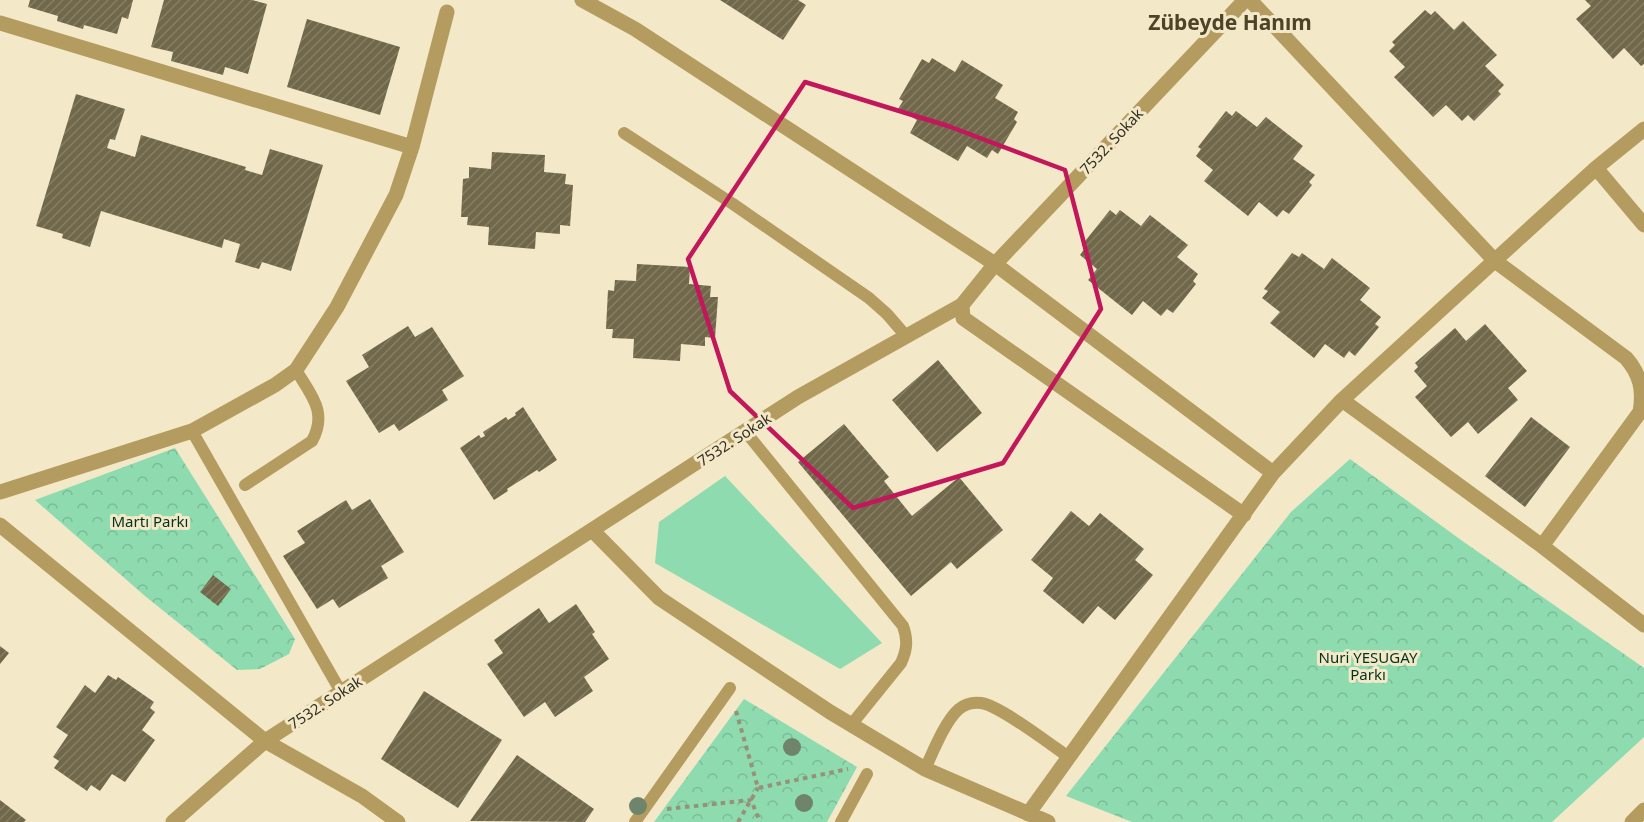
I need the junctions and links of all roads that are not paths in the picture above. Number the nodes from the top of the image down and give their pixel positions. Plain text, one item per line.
1 (582, 0) edge
2 (1245, 0) edge
3 (1250, 0) edge
4 (447, 12) dead end
5 (0, 23) edge
6 (1644, 129) edge
7 (624, 133) dead end
8 (412, 147) junction
9 (1596, 168) junction
10 (1644, 225) edge
11 (1495, 261) junction
12 (995, 264) junction
13 (962, 305) junction
14 (906, 336) junction
15 (296, 370) junction
16 (1341, 400) junction
17 (192, 431) junction
18 (745, 431) junction
19 (1273, 473) junction
20 (245, 485) dead end
21 (0, 492) edge
22 (1244, 515) junction
23 (0, 525) edge
24 (592, 530) junction
25 (1542, 546) junction
26 (1644, 625) edge
27 (730, 688) road end
28 (341, 692) junction
29 (850, 724) junction
30 (265, 741) junction
31 (1067, 756) junction
32 (925, 770) junction
33 (867, 774) road end
34 (1644, 810) edge
35 (1028, 813) junction
36 (639, 817) edge
37 (173, 822) edge
38 (398, 822) edge
39 (841, 822) edge
40 (1048, 822) edge
41 (1632, 822) edge

1 - 12 street
2 - 12 street, 7532. Sokak
3 - 11 street
4 - 8 street
5 - 8 street
6 - 9 street
7 - 14 lane
8 - 15 street
9 - 10 street
9 - 11 street
11 - 16 street
11 - 25 street
12 - 13 street, 7532. Sokak
12 - 19 street
13 - 14 street, 7532. Sokak
13 - 22 street
14 - 18 street, 7532. Sokak
15 - 17 street
15 - 20 lane
16 - 19 street
16 - 25 street
17 - 21 street
17 - 28 lane
18 - 24 street, 7532. Sokak
18 - 29 lane
19 - 22 street
22 - 31 street
23 - 30 street
24 - 28 street, 7532. Sokak
24 - 29 street
25 - 26 street
27 - 36 lane
28 - 30 street, 7532. Sokak
29 - 32 street
30 - 37 street, 7532. Sokak
30 - 38 street
31 - 32 lane
31 - 35 street
32 - 35 street
33 - 39 lane
34 - 41 street
35 - 40 street

